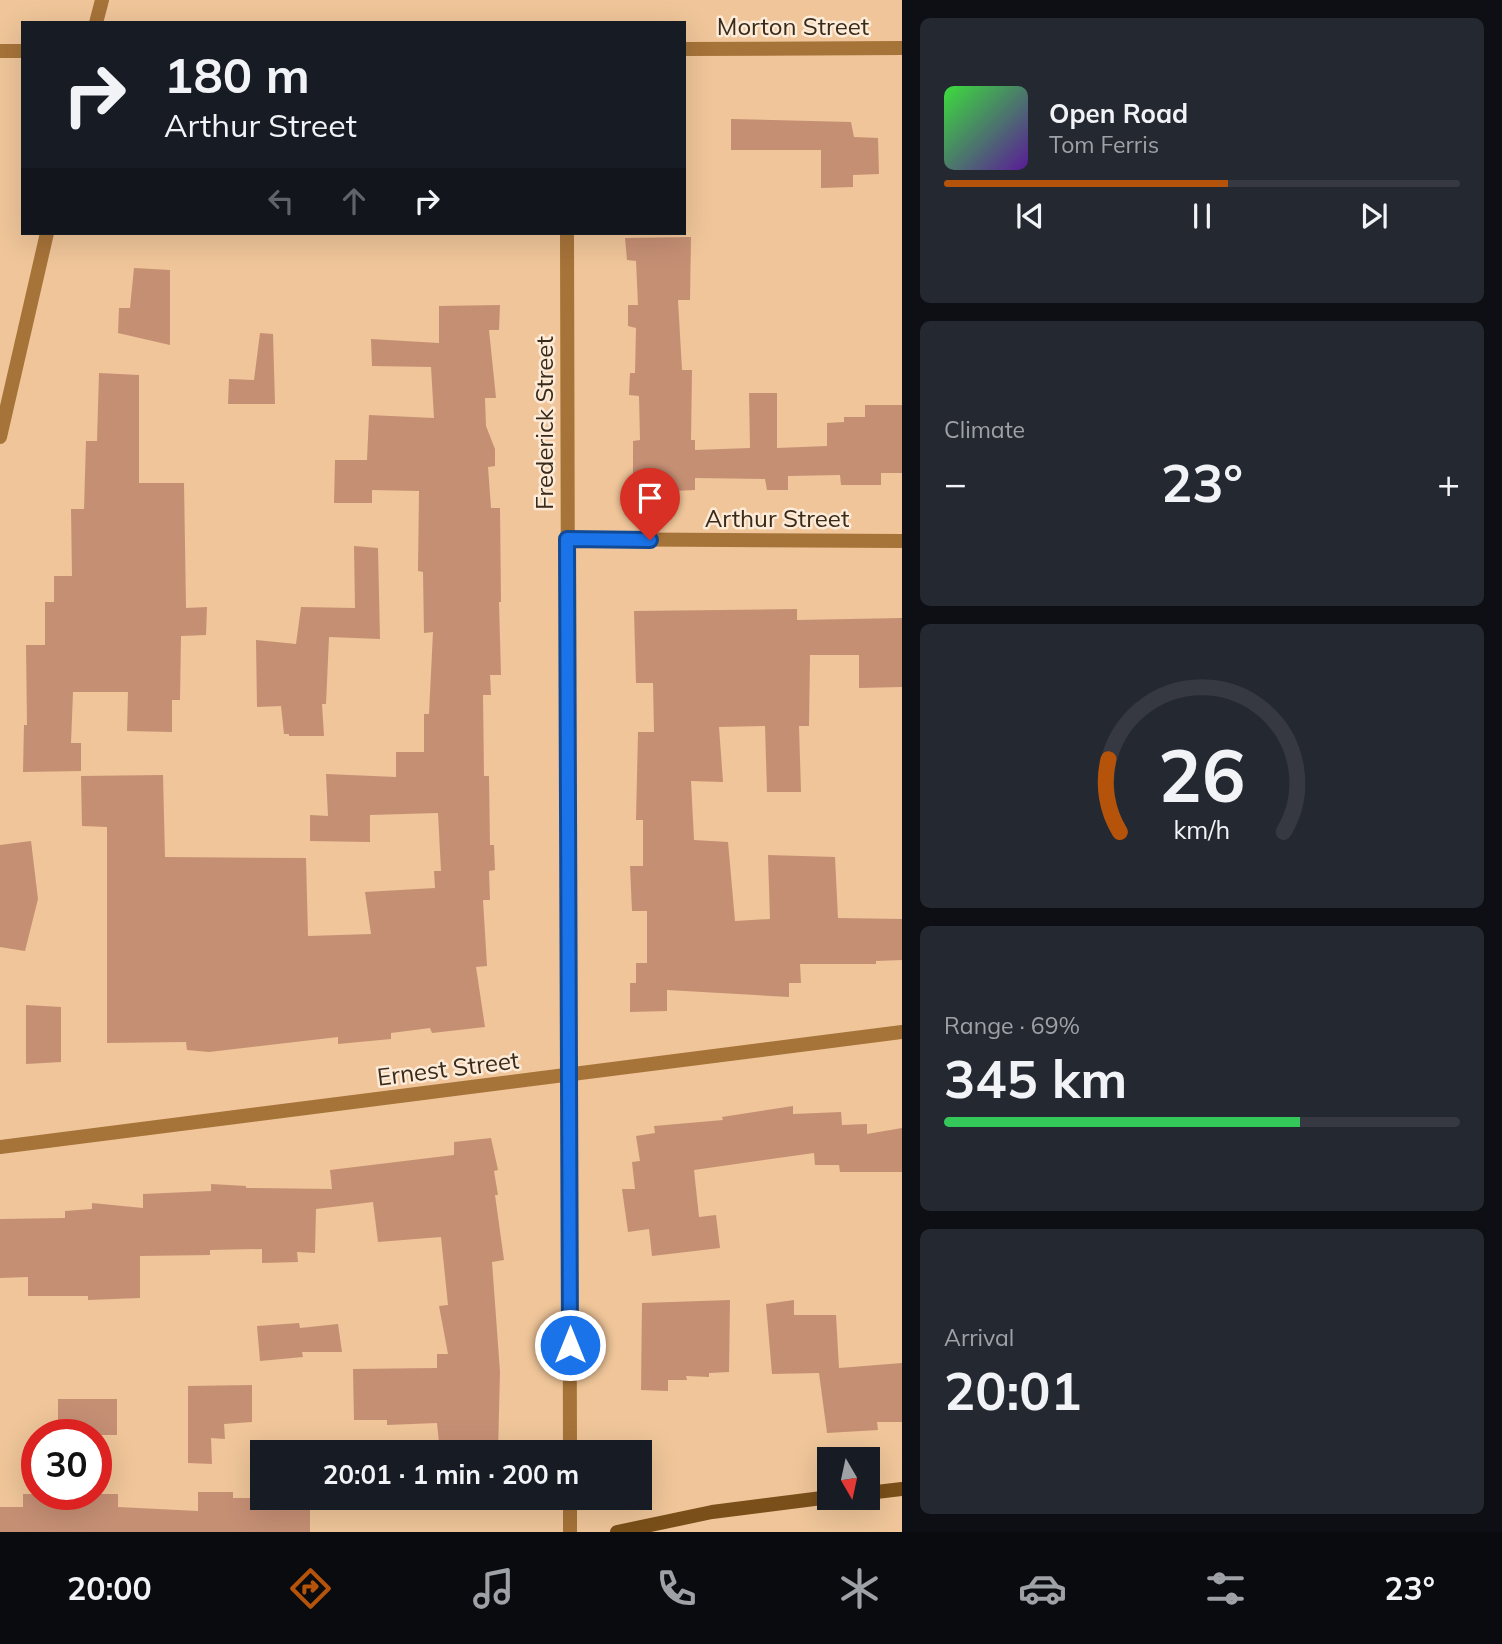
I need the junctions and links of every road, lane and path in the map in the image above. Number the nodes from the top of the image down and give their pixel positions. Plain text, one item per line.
1 (102, 0) edge
2 (97, 21) edge
3 (902, 48) edge
4 (686, 49) edge
5 (0, 51) edge
6 (21, 51) edge
7 (47, 235) edge
8 (566, 235) edge
9 (0, 437) edge
10 (567, 539) junction
11 (902, 541) edge
12 (902, 1032) edge
13 (570, 1075) junction
14 (0, 1147) edge
15 (570, 1440) edge
16 (902, 1489) edge
17 (880, 1492) edge
18 (817, 1499) edge
19 (570, 1510) edge
20 (570, 1532) edge
21 (617, 1532) edge

1 - 2 street
3 - 4 street, Morton Street
5 - 6 street
7 - 9 street
8 - 10 street, Frederick Street
10 - 11 street, Arthur Street
10 - 13 street, Frederick Street
12 - 13 street, Ernest Street
13 - 14 street, Ernest Street
13 - 15 street, Frederick Street
16 - 17 main road
18 - 21 main road
19 - 20 street

